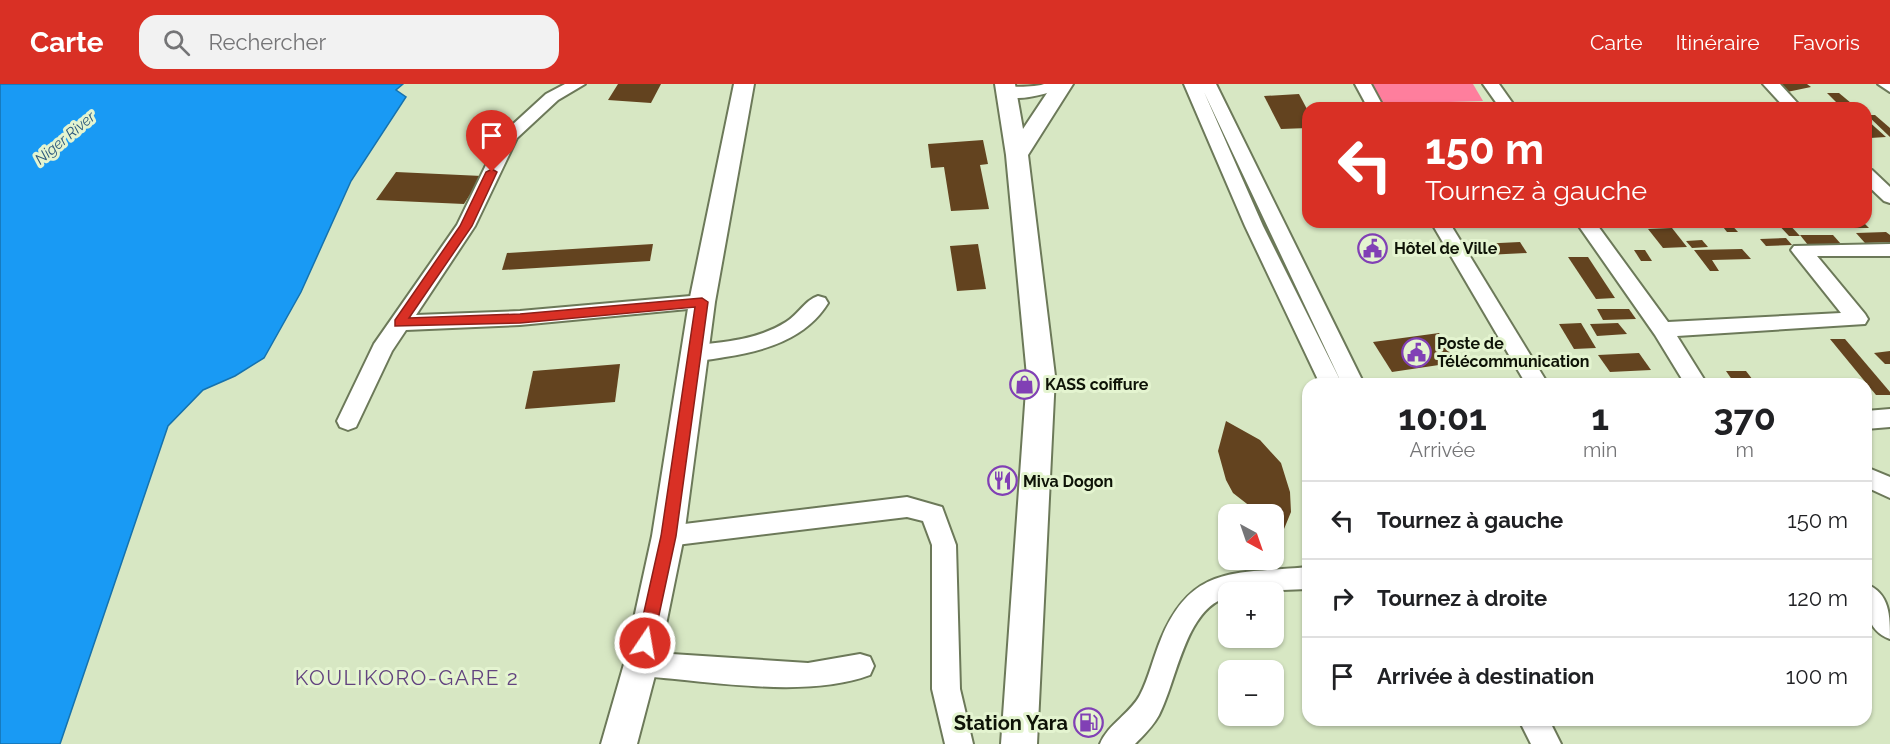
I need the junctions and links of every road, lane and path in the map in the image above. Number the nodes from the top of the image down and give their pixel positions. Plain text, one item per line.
1 (577, 84) edge
2 (744, 84) edge
3 (1061, 84) edge
4 (1192, 84) edge
5 (1208, 84) edge
6 (1363, 84) edge
7 (1491, 84) edge
8 (1771, 84) edge
9 (1886, 84) edge
10 (1006, 87) edge
11 (1890, 87) edge
12 (1373, 102) edge
13 (1504, 102) edge
14 (1788, 102) edge
15 (1226, 141) junction
16 (1017, 155) junction
17 (1872, 181) edge
18 (1890, 197) edge
19 (1275, 224) junction
20 (1254, 226) junction
21 (1444, 228) edge
22 (1589, 228) edge
23 (1890, 250) edge
24 (702, 302) junction
25 (818, 303) dead end
26 (400, 323) junction
27 (1662, 330) junction
28 (696, 353) junction
29 (1332, 363) junction
30 (1331, 378) edge
31 (1347, 378) edge
32 (1533, 378) edge
33 (1692, 378) edge
34 (1890, 418) edge
35 (1872, 420) edge
36 (348, 421) dead end
37 (1872, 479) edge
38 (1890, 488) edge
39 (668, 536) junction
40 (1302, 579) edge
41 (1872, 603) edge
42 (1890, 627) edge
43 (640, 664) junction
44 (860, 666) dead end
45 (1536, 726) edge
46 (619, 744) edge
47 (959, 744) edge
48 (1019, 744) edge
49 (1114, 744) edge
50 (1547, 744) edge

1 - 26 street
2 - 24 main road
3 - 10 street
3 - 16 main road
4 - 15 street
5 - 15 street
6 - 12 street
7 - 13 street
8 - 14 street
9 - 11 street
10 - 16 main road
15 - 19 street
15 - 20 street
16 - 48 main road
17 - 18 street
19 - 20 street
19 - 29 street
20 - 29 street
21 - 32 street
22 - 27 street
23 - 27 street
24 - 26 street
24 - 28 main road
25 - 28 street
26 - 36 street
27 - 33 street
28 - 39 main road
29 - 30 street
29 - 31 street
34 - 35 street
37 - 38 street
39 - 43 main road
39 - 47 street
40 - 49 street
41 - 42 street
43 - 44 street
43 - 46 main road
45 - 50 street

